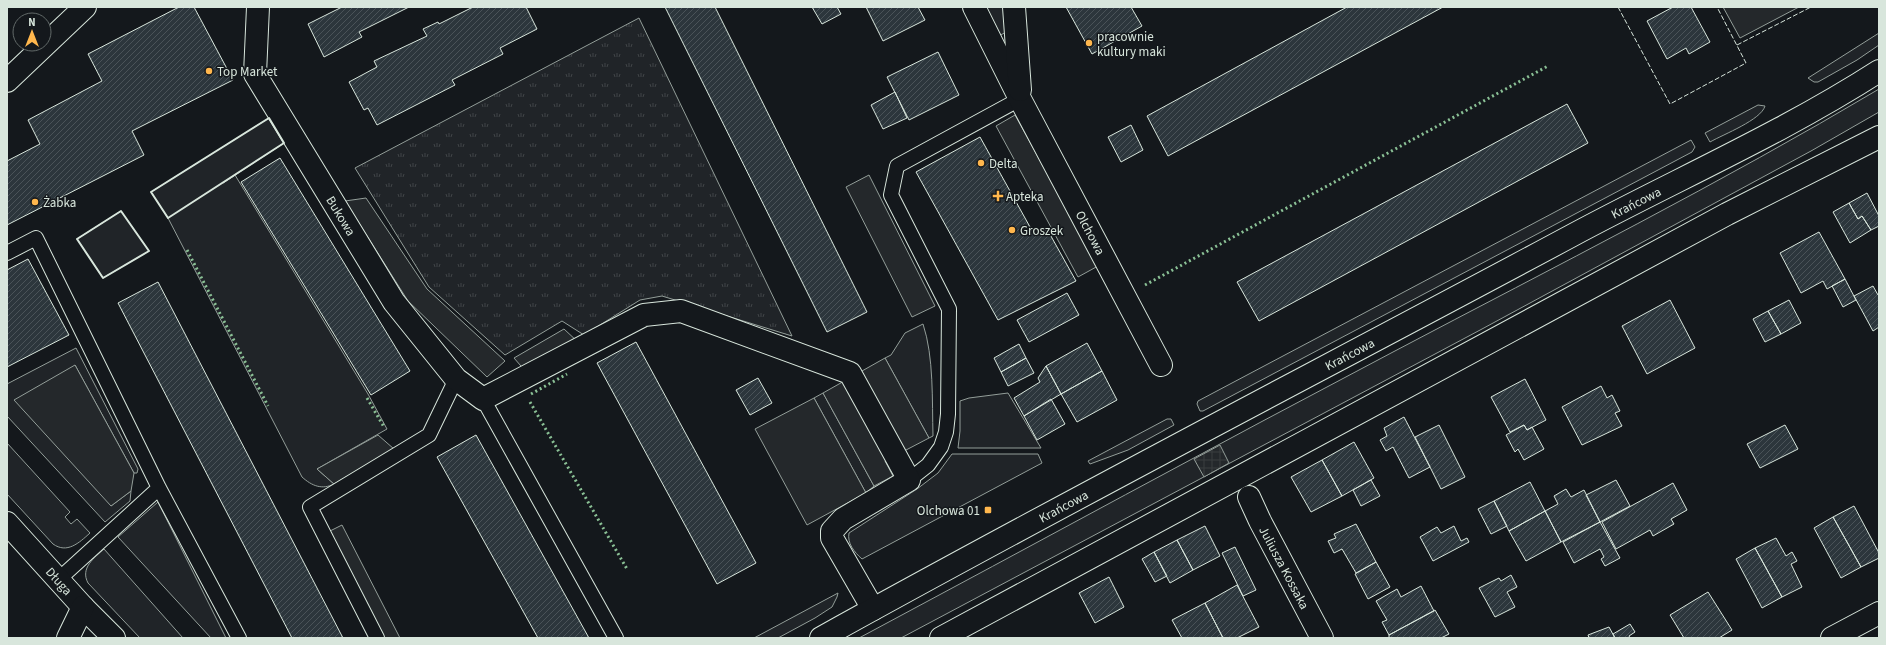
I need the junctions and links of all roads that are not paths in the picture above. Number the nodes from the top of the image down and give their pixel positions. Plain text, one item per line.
1 (85, 7) edge
2 (258, 7) edge
3 (974, 7) edge
4 (1014, 7) edge
5 (1879, 71) edge
6 (7, 81) edge
7 (1020, 99) junction
8 (1879, 136) edge
9 (7, 253) edge
10 (1162, 365) dead end
11 (456, 379) junction
12 (483, 399) junction
13 (909, 480) junction
14 (159, 488) junction
15 (1249, 497) dead end
16 (7, 523) edge
17 (58, 580) junction
18 (83, 607) junction
19 (873, 609) junction
20 (1879, 612) edge
21 (68, 638) edge
22 (114, 638) edge
23 (239, 638) edge
24 (377, 638) edge
25 (616, 638) edge
26 (821, 638) edge
27 (941, 638) edge
28 (1322, 638) edge
29 (1832, 638) edge

1 - 6 main road
2 - 11 main road, Bukowa
3 - 7 main road, Olchowa
4 - 7 main road, Olchowa
5 - 19 main road, Krańcowa
7 - 10 main road, Olchowa
7 - 13 lane
8 - 27 main road
9 - 14 lane
11 - 12 main road, Bukowa
11 - 24 lane
12 - 13 main road
12 - 25 lane
13 - 19 main road
14 - 17 lane
14 - 23 lane
15 - 28 main road, Juliusza Kossaka
16 - 17 main road, Długa
17 - 18 main road, Długa
18 - 21 main road
18 - 22 main road, Długa
19 - 26 main road, Krańcowa
20 - 29 main road

